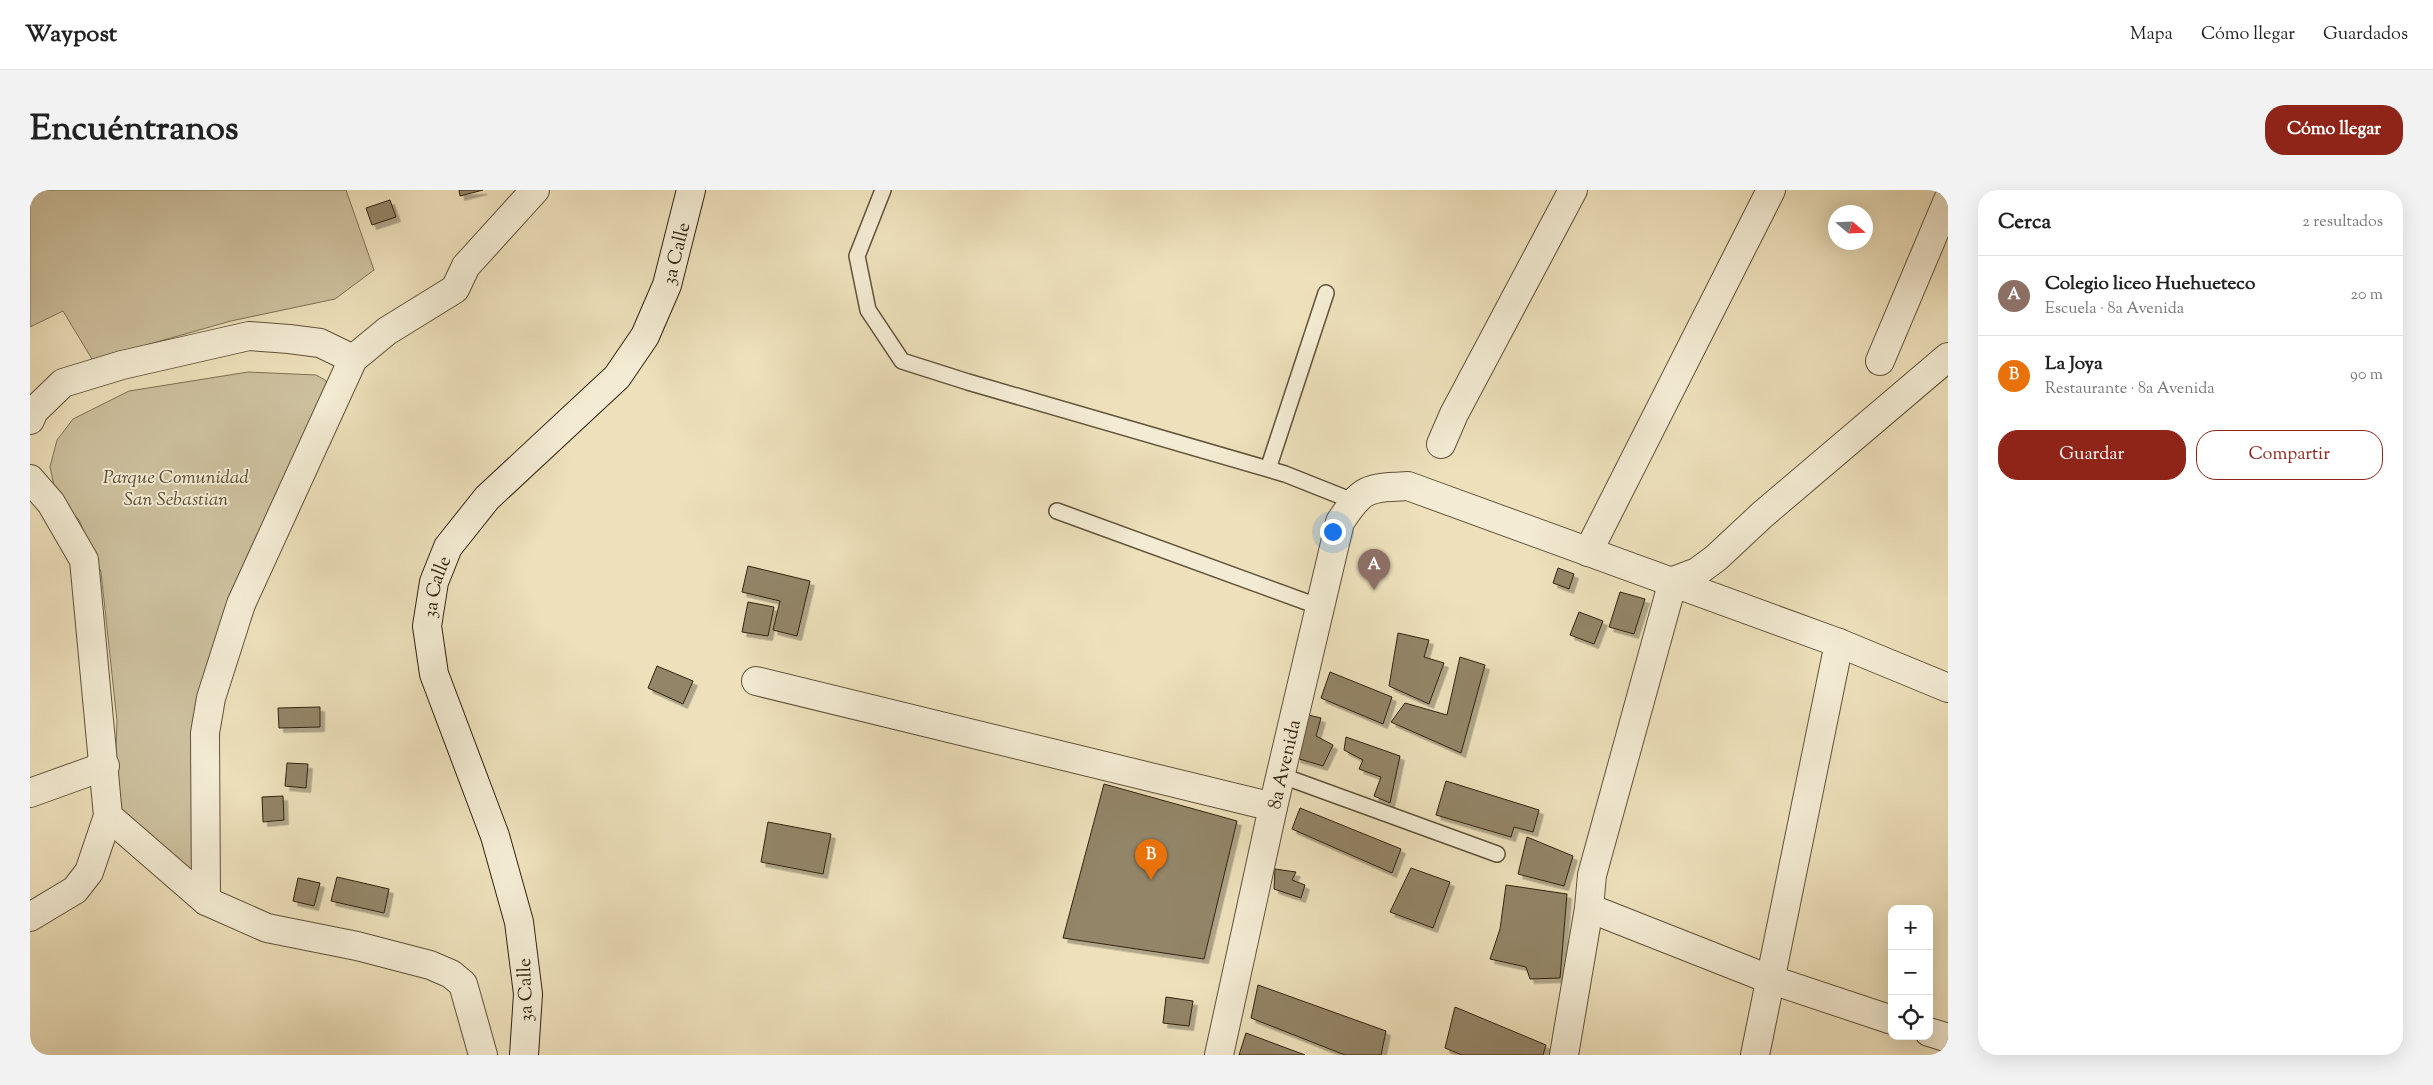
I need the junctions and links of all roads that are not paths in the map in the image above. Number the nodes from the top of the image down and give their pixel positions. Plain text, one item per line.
1 (535, 190) edge
2 (691, 190) edge
3 (883, 190) edge
4 (1573, 190) edge
5 (1772, 190) edge
6 (1948, 200) edge
7 (1326, 293) dead end
8 (1948, 357) edge
9 (352, 359) junction
10 (1880, 361) dead end
11 (30, 420) edge
12 (1441, 444) dead end
13 (1268, 469) junction
14 (30, 479) edge
15 (1363, 495) junction
16 (1057, 511) dead end
17 (1588, 552) junction
18 (1673, 581) junction
19 (1320, 607) junction
20 (1839, 643) junction
21 (756, 681) dead end
22 (1948, 688) edge
23 (105, 766) junction
24 (1280, 775) junction
25 (30, 793) edge
26 (1272, 807) junction
27 (108, 816) junction
28 (1497, 854) dead end
29 (206, 901) junction
30 (1589, 908) junction
31 (30, 917) edge
32 (1769, 979) junction
33 (1888, 1019) edge
34 (1933, 1033) edge
35 (1948, 1038) edge
36 (484, 1055) edge
37 (524, 1055) edge
38 (1219, 1055) edge
39 (1564, 1055) edge
40 (1755, 1055) edge

1 - 9 street
2 - 37 street, 3a Calle
3 - 13 lane
4 - 12 street
5 - 17 street
6 - 10 street
7 - 13 lane
8 - 18 street
9 - 11 street
9 - 29 street
13 - 15 lane
14 - 23 street
15 - 17 street
15 - 19 street, 8a Avenida
16 - 19 lane
17 - 18 street
18 - 20 street
18 - 30 street
19 - 24 street, 8a Avenida
20 - 22 street
20 - 32 street
21 - 26 street
23 - 25 street
23 - 27 street
24 - 26 street, 8a Avenida
24 - 28 lane
26 - 38 street, 8a Avenida
27 - 29 street
27 - 31 street
29 - 36 street
30 - 32 street
30 - 39 street
32 - 33 street
32 - 40 street
34 - 35 street

